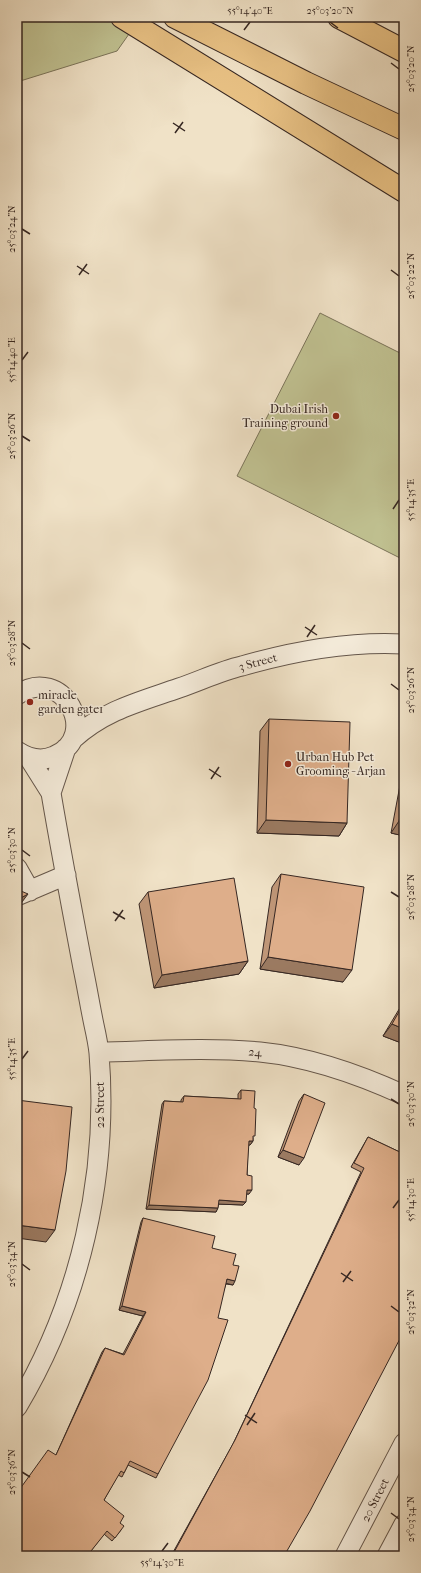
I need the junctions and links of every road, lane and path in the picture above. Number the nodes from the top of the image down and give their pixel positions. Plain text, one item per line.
1 (122, 17) edge
2 (175, 17) edge
3 (339, 17) edge
4 (404, 51) edge
5 (404, 129) edge
6 (404, 191) edge
7 (404, 644) edge
8 (17, 695) edge
9 (72, 706) junction
10 (117, 709) junction
11 (70, 744) junction
12 (23, 754) edge
13 (51, 793) junction
14 (17, 868) edge
15 (66, 875) junction
16 (99, 1052) junction
17 (404, 1095) edge
18 (17, 1407) edge
19 (404, 1443) edge
20 (404, 1524) edge
21 (345, 1556) edge
22 (387, 1556) edge

1 - 6 highway
2 - 5 highway
3 - 4 highway
7 - 10 street, 3 Street
8 - 9 street
9 - 10 street, 3 Street
9 - 11 street, 22 Street
10 - 11 street, 3 Street
11 - 12 street, 3 Street
11 - 13 street, 22 Street
12 - 13 street, 22 Street
13 - 15 street, 22 Street
14 - 15 street
15 - 16 street, 22 Street
16 - 17 street, 24
16 - 18 street, 22 Street
19 - 21 street, 20 Street
20 - 22 street

